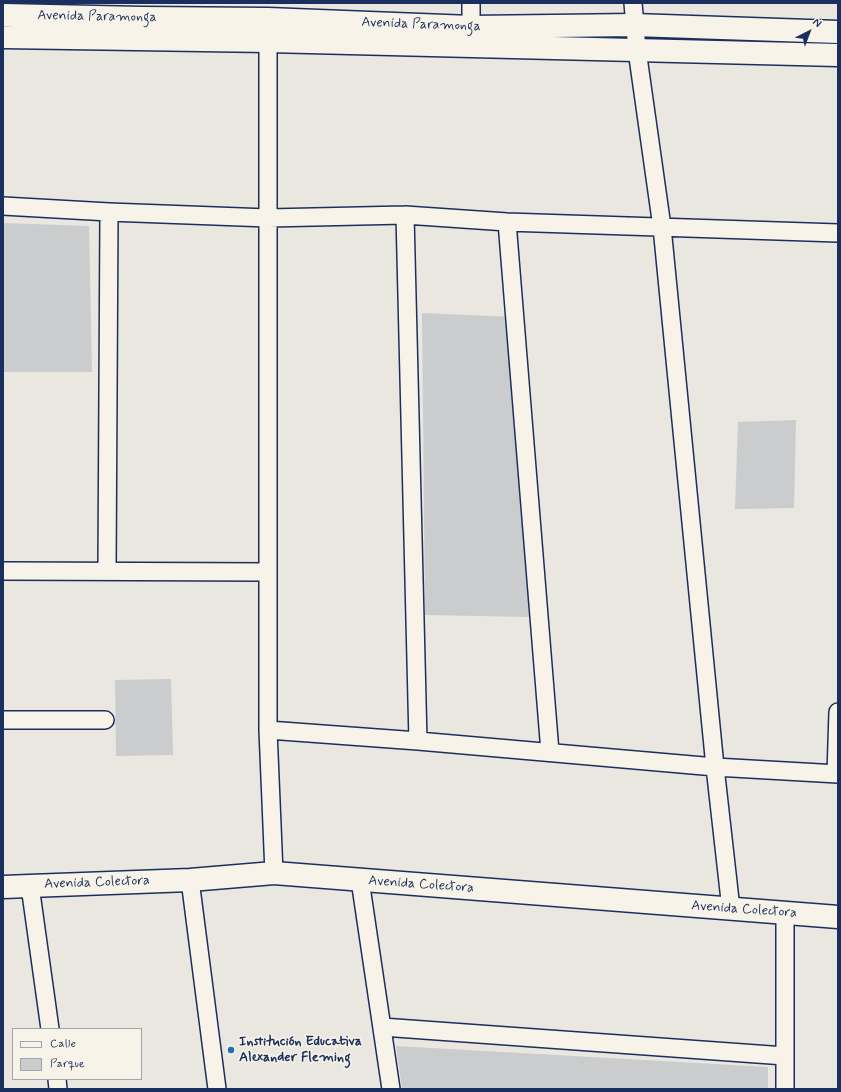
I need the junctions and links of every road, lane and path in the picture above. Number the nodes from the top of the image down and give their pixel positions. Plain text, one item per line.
1 (471, 3) edge
2 (633, 3) edge
3 (3, 15) edge
4 (268, 19) junction
5 (634, 25) junction
6 (838, 32) edge
7 (471, 36) junction
8 (3, 38) edge
9 (268, 41) junction
10 (637, 50) junction
11 (838, 55) edge
12 (3, 206) edge
13 (109, 212) junction
14 (405, 215) junction
15 (268, 218) junction
16 (507, 222) junction
17 (662, 227) junction
18 (838, 233) edge
19 (3, 571) edge
20 (107, 571) junction
21 (268, 572) junction
22 (838, 712) edge
23 (3, 720) edge
24 (105, 720) dead end
25 (268, 730) junction
26 (418, 741) junction
27 (550, 752) junction
28 (715, 767) junction
29 (837, 774) edge
30 (274, 873) junction
31 (190, 880) junction
32 (360, 880) junction
33 (30, 886) junction
34 (3, 887) edge
35 (731, 909) junction
36 (785, 912) junction
37 (838, 917) edge
38 (382, 1027) junction
39 (50, 1028) edge
40 (785, 1056) junction
41 (217, 1089) edge
42 (391, 1089) edge
43 (785, 1089) edge

1 - 7 street
2 - 5 street
3 - 4 street, Avenida Paramonga
4 - 7 street, Avenida Paramonga
4 - 9 street
5 - 6 street, Avenida Paramonga
5 - 7 street, Avenida Paramonga
5 - 10 street
7 - 9 street, Avenida Paramonga
7 - 10 street, Avenida Paramonga
8 - 9 street, Avenida Paramonga
9 - 15 street
10 - 11 street, Avenida Paramonga
10 - 17 street
12 - 13 street
13 - 15 street
13 - 20 street
14 - 15 street
14 - 16 street
14 - 26 street
15 - 21 street
16 - 17 street
16 - 27 street
17 - 18 street
17 - 28 street
19 - 20 street
20 - 21 street
21 - 25 street
22 - 29 street
23 - 24 street
25 - 26 street
25 - 30 street
26 - 27 street
27 - 28 street
28 - 29 street
28 - 35 street
30 - 31 street, Avenida Colectora
30 - 32 street, Avenida Colectora
31 - 33 street, Avenida Colectora
31 - 41 street
32 - 35 street, Avenida Colectora
32 - 38 street
33 - 34 street, Avenida Colectora
33 - 39 street
35 - 36 street, Avenida Colectora
36 - 37 street, Avenida Colectora
36 - 40 street
38 - 40 street
38 - 42 street
40 - 43 street

